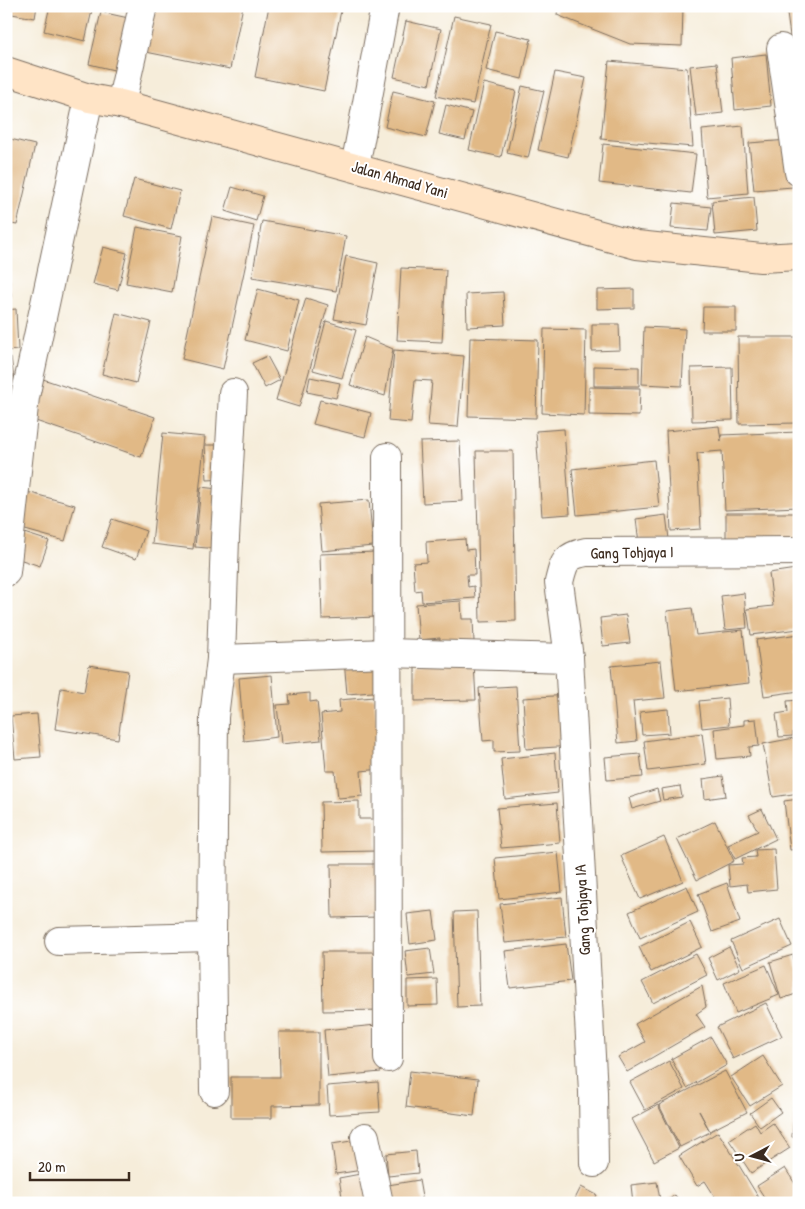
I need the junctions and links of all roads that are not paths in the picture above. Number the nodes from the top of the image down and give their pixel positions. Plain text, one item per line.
1 (143, 6) edge
2 (385, 6) edge
3 (781, 48) dead end
4 (6, 70) edge
5 (90, 98) junction
6 (121, 104) junction
7 (356, 166) junction
8 (799, 172) edge
9 (799, 256) edge
10 (234, 393) dead end
11 (387, 457) dead end
12 (799, 551) edge
13 (6, 572) edge
14 (387, 653) junction
15 (569, 658) junction
16 (221, 659) junction
17 (212, 937) junction
18 (58, 941) dead end
19 (388, 1058) dead end
20 (214, 1091) dead end
21 (365, 1137) dead end
22 (594, 1163) dead end
23 (379, 1203) edge

1 - 6 street
2 - 7 street
3 - 8 street
4 - 5 main road, Jalan Ahmad Yani
5 - 6 main road, Jalan Ahmad Yani
5 - 13 street
6 - 7 main road, Jalan Ahmad Yani
7 - 9 main road, Jalan Ahmad Yani
10 - 16 street
11 - 14 street
12 - 15 street, Gang Tohjaya I
14 - 15 street
14 - 16 street
14 - 19 street
15 - 22 street, Gang Tohjaya IA
16 - 17 street
17 - 18 street
17 - 20 street
21 - 23 street

